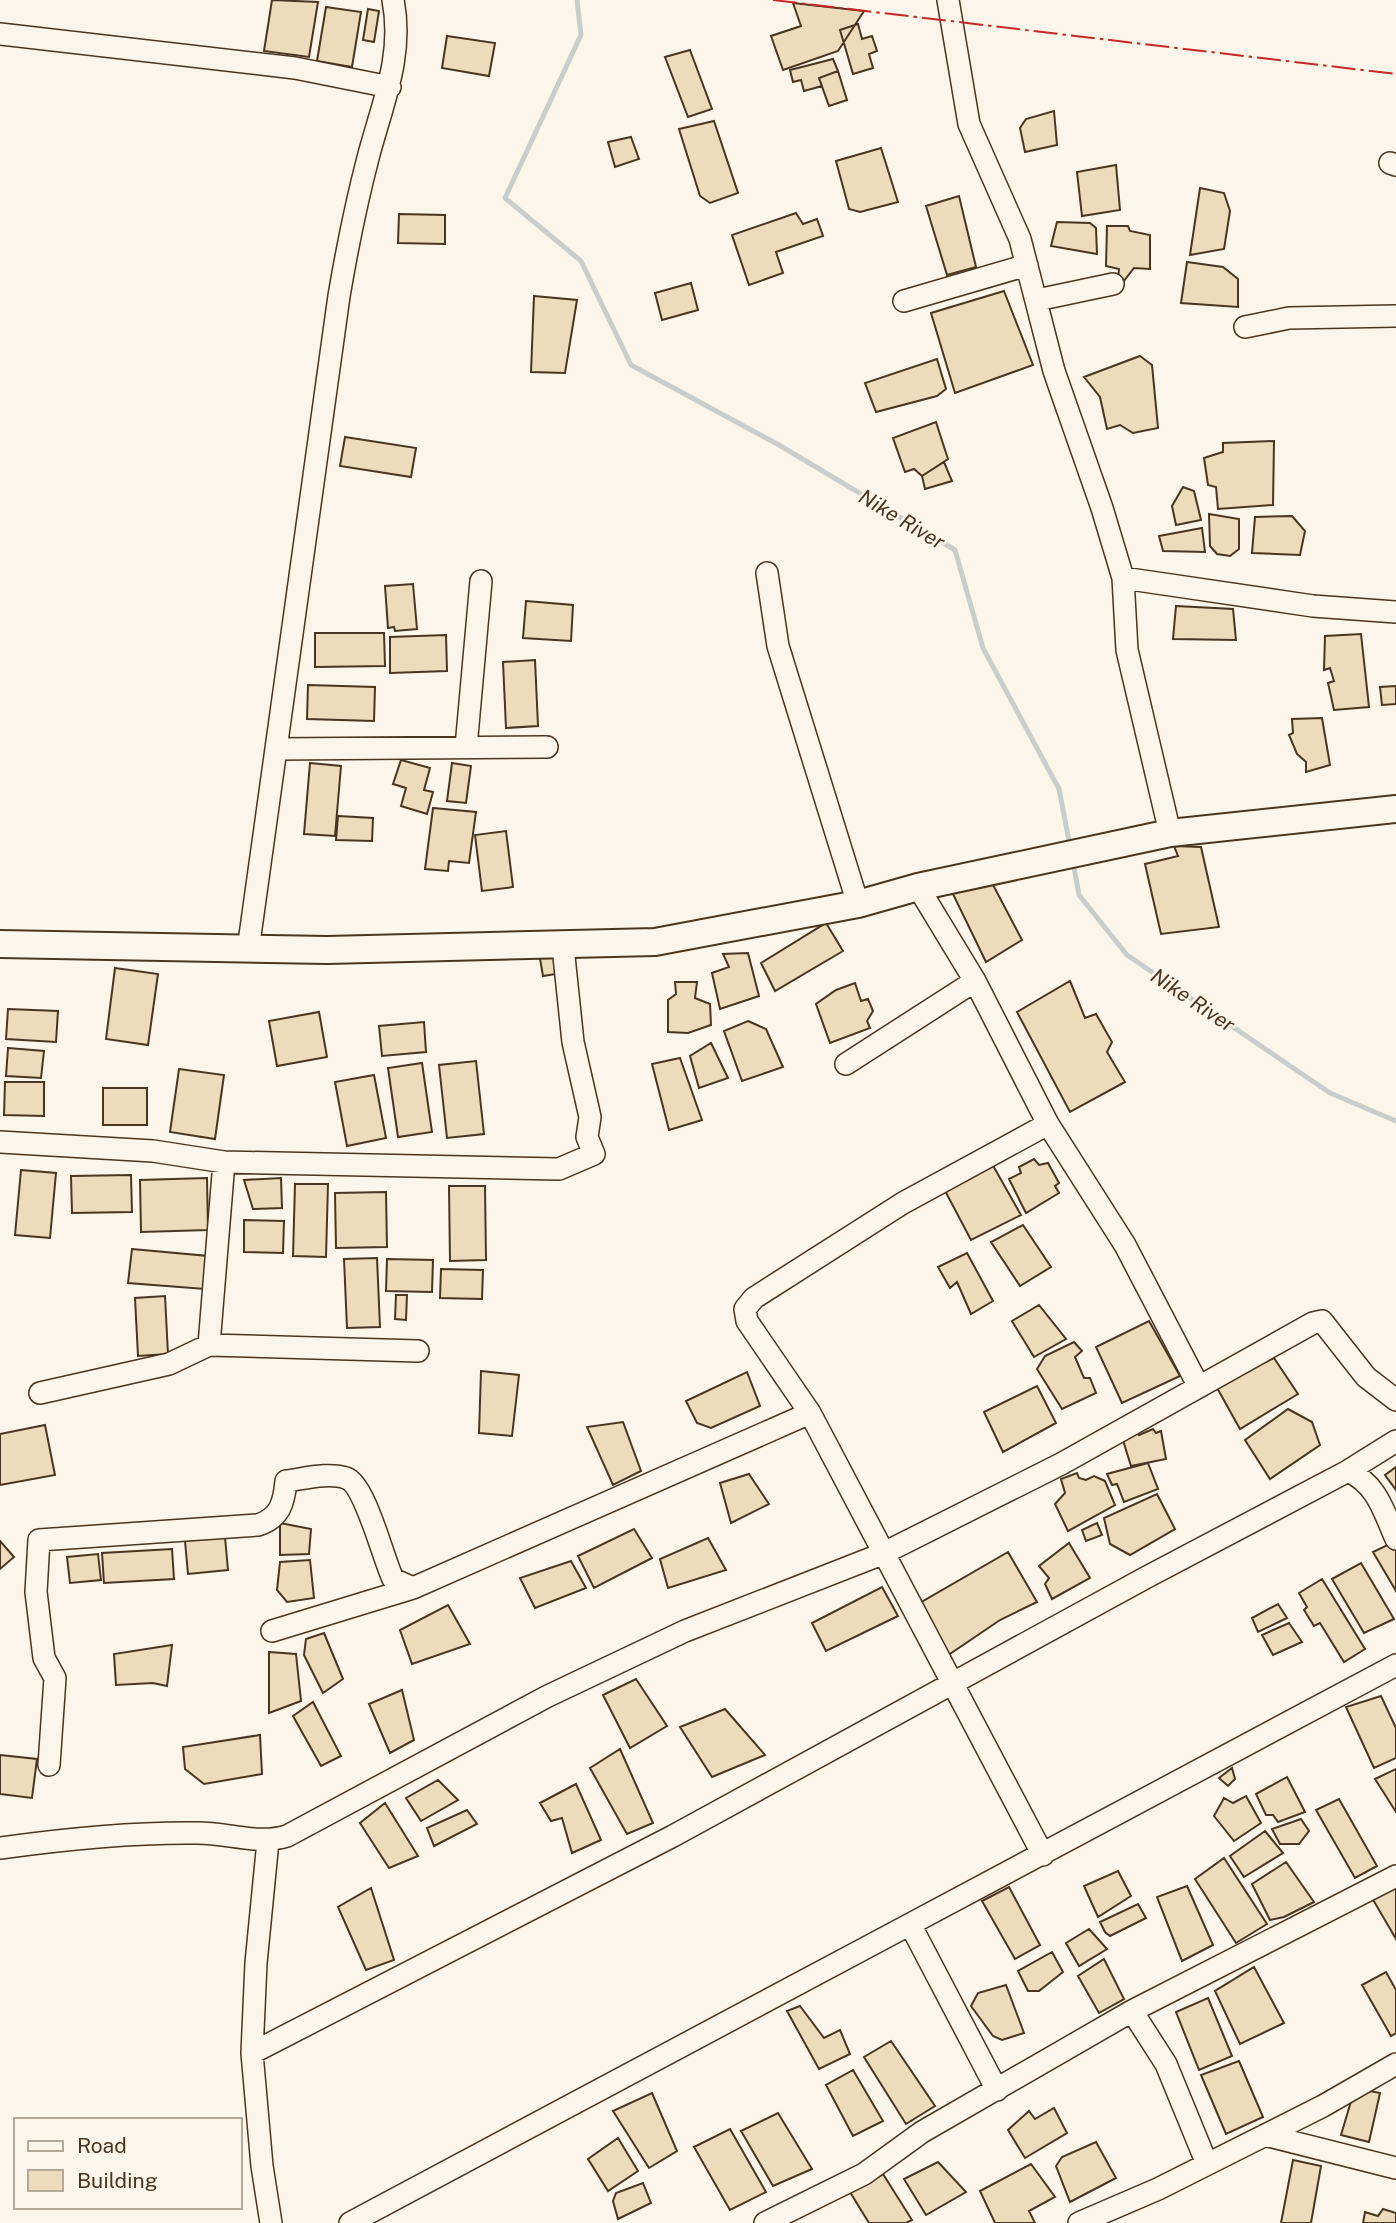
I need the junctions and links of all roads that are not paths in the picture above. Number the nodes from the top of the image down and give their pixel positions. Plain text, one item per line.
1 (393, 0) edge
2 (948, 0) edge
3 (0, 34) edge
4 (390, 87) junction
5 (1027, 265) junction
6 (1113, 284) dead end
7 (1037, 300) junction
8 (904, 301) dead end
9 (1396, 316) edge
10 (1245, 327) dead end
11 (767, 573) dead end
12 (1122, 578) junction
13 (481, 582) dead end
14 (1396, 612) edge
15 (466, 747) junction
16 (547, 747) dead end
17 (276, 749) junction
18 (1396, 809) edge
19 (1170, 833) junction
20 (918, 887) junction
21 (858, 904) junction
22 (0, 944) edge
23 (563, 947) junction
24 (248, 950) junction
25 (975, 981) junction
26 (846, 1064) dead end
27 (1048, 1124) junction
28 (0, 1142) edge
29 (224, 1162) junction
30 (209, 1345) junction
31 (418, 1351) dead end
32 (1199, 1387) junction
33 (40, 1393) dead end
34 (1396, 1400) edge
35 (810, 1413) junction
36 (1396, 1441) edge
37 (1348, 1471) junction
38 (1396, 1539) edge
39 (882, 1554) junction
40 (413, 1588) junction
41 (272, 1631) dead end
42 (1396, 1665) edge
43 (953, 1684) junction
44 (50, 1765) dead end
45 (268, 1842) junction
46 (0, 1848) edge
47 (1043, 1855) junction
48 (1396, 1877) edge
49 (911, 1926) junction
50 (1132, 2011) junction
51 (252, 2053) junction
52 (1396, 2064) edge
53 (997, 2090) junction
54 (1265, 2135) junction
55 (1207, 2164) junction
56 (1396, 2168) edge
57 (1088, 2221) edge
58 (271, 2223) edge
59 (350, 2223) edge
60 (765, 2223) edge

1 - 4 street
2 - 5 street
3 - 4 street
4 - 17 street
5 - 7 street
5 - 8 street
6 - 7 street
7 - 12 street
9 - 10 street
11 - 21 street
12 - 14 street
12 - 19 street
13 - 15 street
15 - 16 street
15 - 17 street
17 - 24 street
18 - 19 main road
19 - 20 main road
20 - 21 main road
20 - 25 street
21 - 23 main road
22 - 24 main road
23 - 24 main road
23 - 29 street
25 - 26 street
25 - 27 street
27 - 32 street
27 - 35 street
28 - 29 street
29 - 30 street
30 - 31 street
30 - 33 street
32 - 34 street
32 - 39 street
35 - 39 street
35 - 40 street
36 - 37 street
37 - 38 street
37 - 43 street
39 - 43 street
39 - 45 street
40 - 41 street
40 - 44 street
42 - 47 street
43 - 47 street
43 - 51 street
45 - 46 street
45 - 51 street
47 - 49 street
48 - 50 street
49 - 53 street
49 - 59 street
50 - 53 street
50 - 55 street
51 - 58 street
52 - 54 street
53 - 60 street
54 - 55 street
54 - 56 street
55 - 57 street

